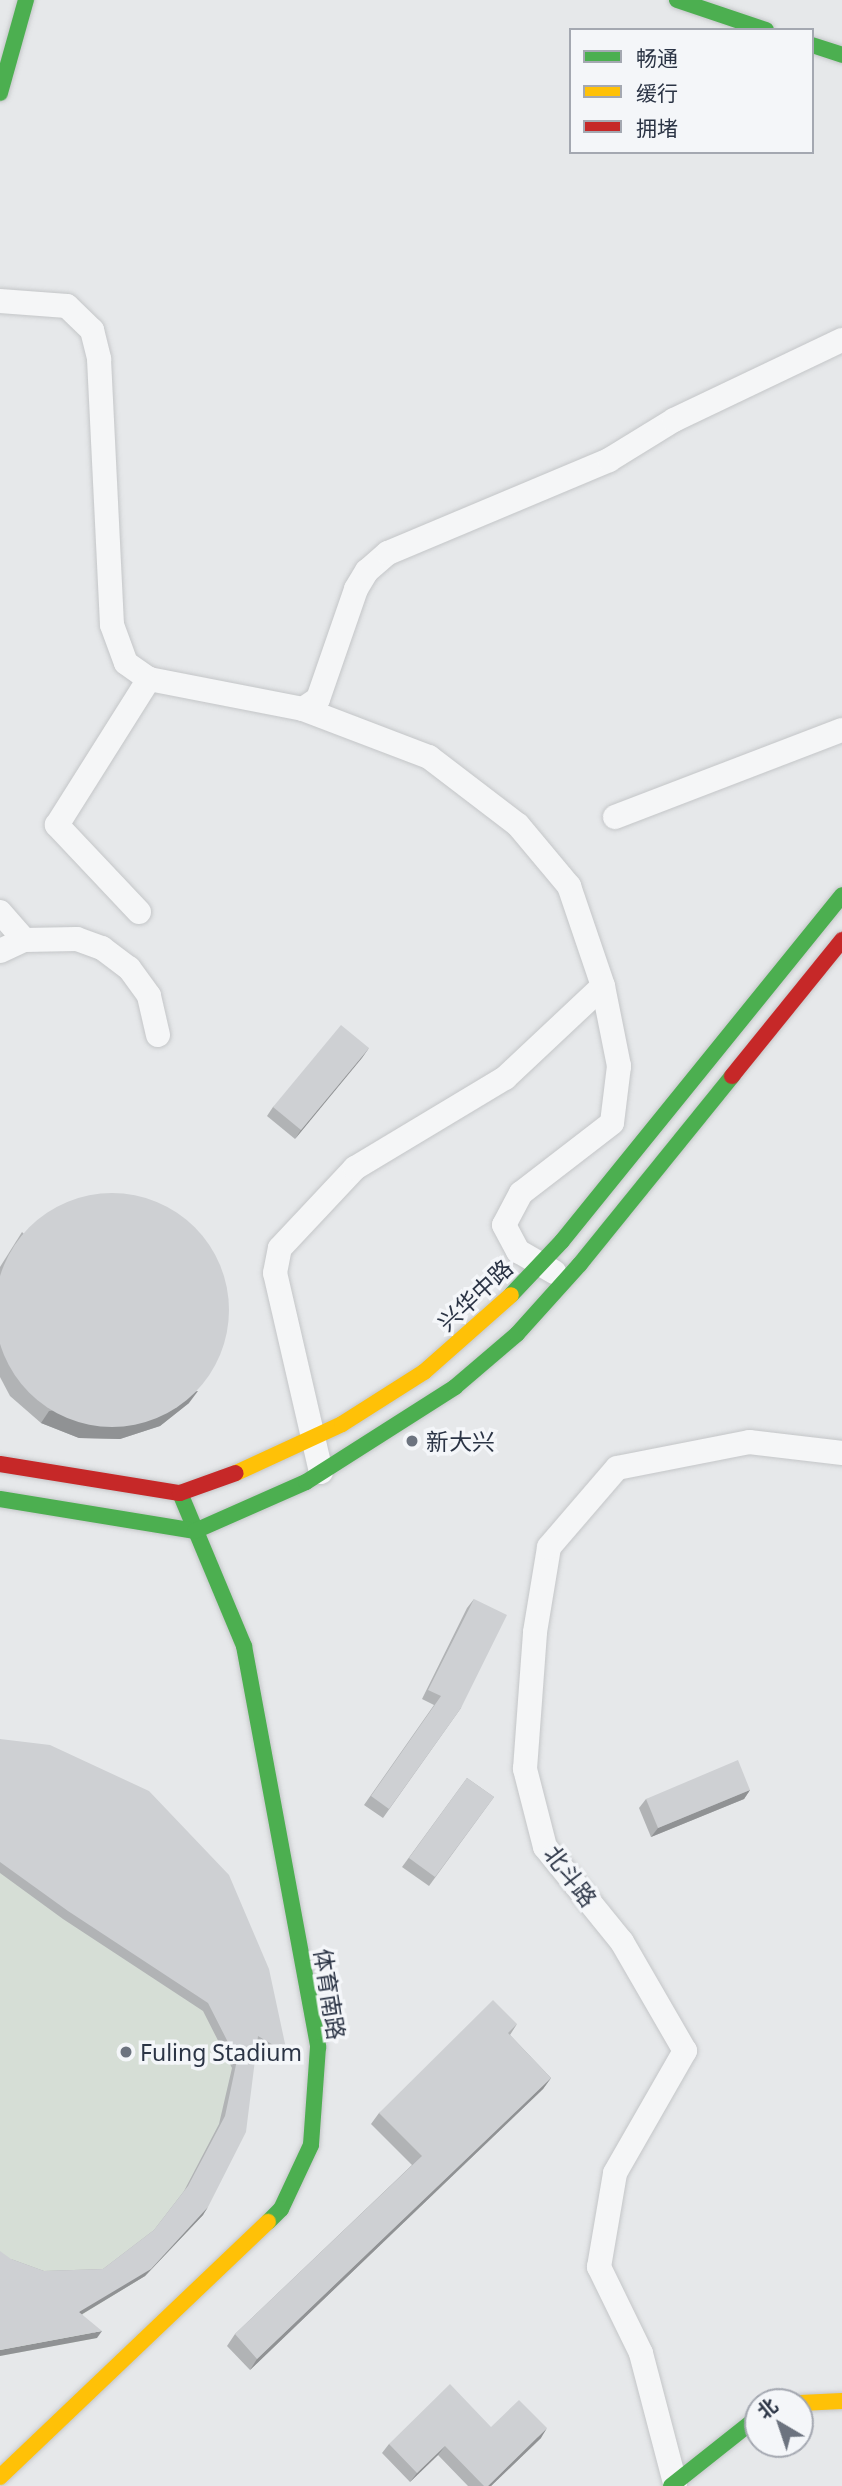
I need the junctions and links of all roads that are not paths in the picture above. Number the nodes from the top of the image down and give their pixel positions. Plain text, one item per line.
1 (26, 0) edge
2 (677, 0) edge
3 (760, 28) edge
4 (814, 47) edge
5 (842, 55) edge
6 (0, 93) edge
7 (0, 301) edge
8 (842, 340) edge
9 (149, 679) junction
10 (303, 709) junction
11 (842, 730) edge
12 (615, 817) dead end
13 (842, 895) edge
14 (0, 912) edge
15 (139, 912) dead end
16 (24, 940) junction
17 (842, 940) edge
18 (0, 951) edge
19 (603, 986) junction
20 (158, 1035) dead end
21 (542, 1263) junction
22 (564, 1282) junction
23 (312, 1438) junction
24 (842, 1453) edge
25 (0, 1464) edge
26 (321, 1472) junction
27 (180, 1493) junction
28 (0, 1499) edge
29 (195, 1531) junction
30 (842, 2401) edge
31 (814, 2402) edge
32 (744, 2428) edge
33 (0, 2477) edge
34 (673, 2484) edge

1 - 6 main road
2 - 3 main road
4 - 5 main road
7 - 9 street
8 - 10 street
9 - 10 street
9 - 15 street
10 - 19 street
11 - 12 street
13 - 21 main road, 兴华中路
14 - 16 street
16 - 18 street
16 - 20 street
17 - 22 main road
19 - 21 street
19 - 23 street
21 - 22 street
21 - 23 main road, 兴华中路
22 - 26 main road
23 - 26 street
23 - 27 main road, 兴华中路
24 - 34 street, 北斗路
25 - 27 main road, 兴华中路
26 - 29 main road
27 - 29 main road, 体育南路
28 - 29 main road
29 - 33 main road, 体育南路
30 - 31 main road
32 - 34 main road

